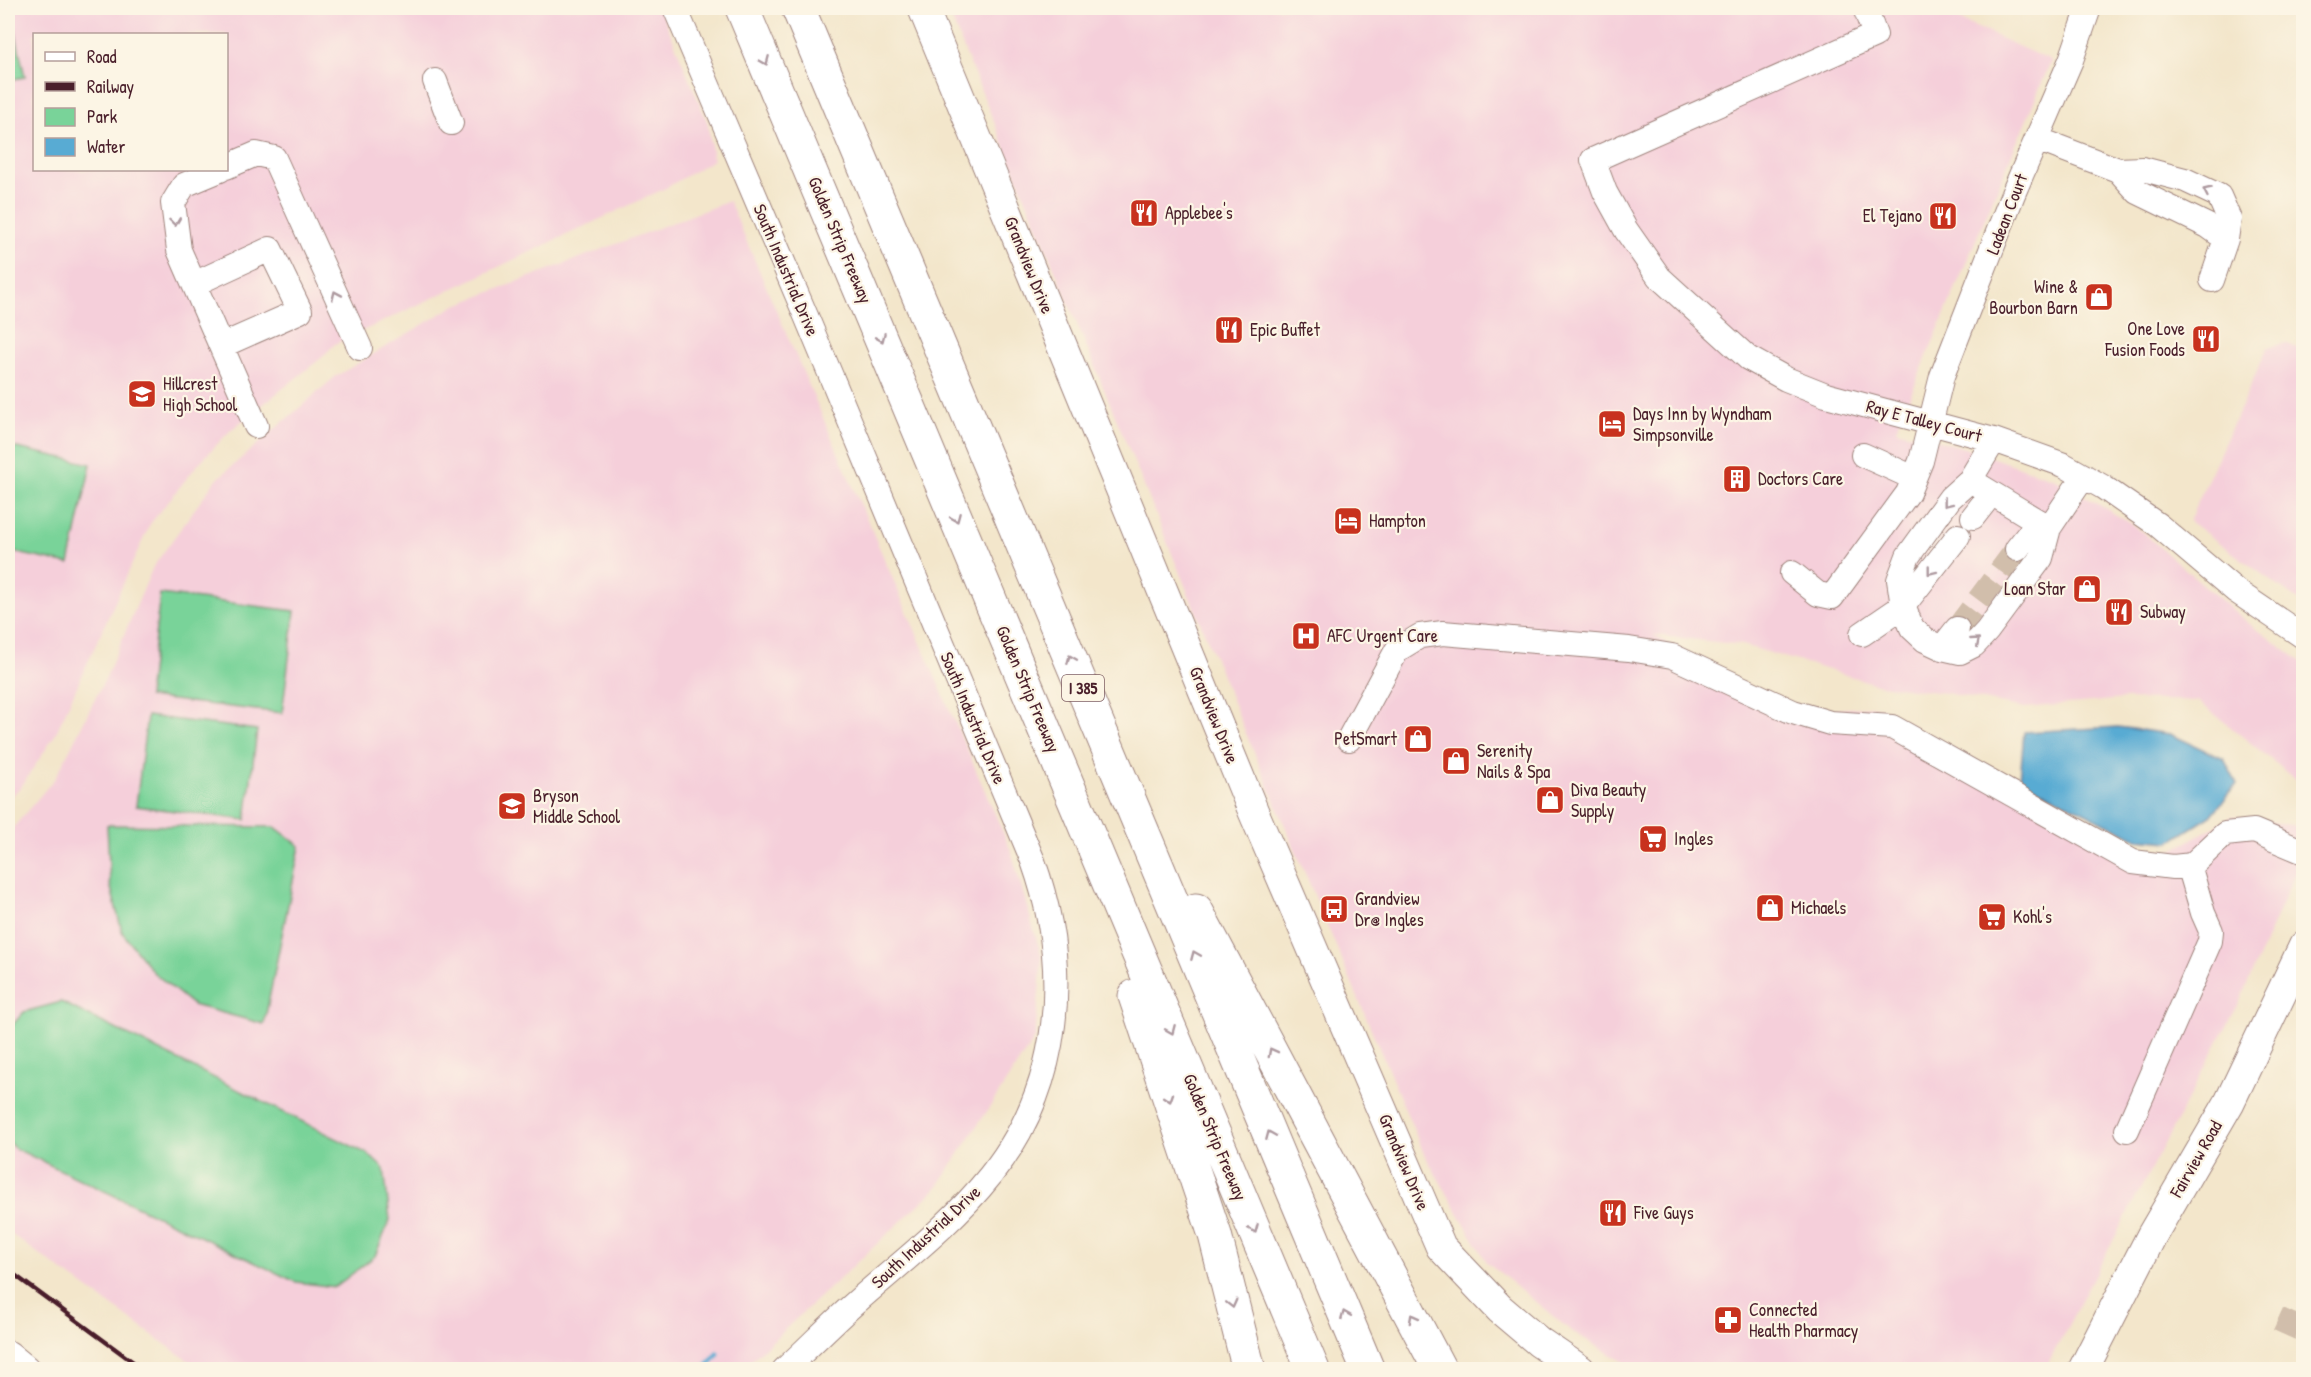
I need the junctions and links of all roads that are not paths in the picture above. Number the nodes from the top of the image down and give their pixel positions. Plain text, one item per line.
1 (675, 8) edge
2 (742, 8) edge
3 (798, 8) edge
4 (923, 8) edge
5 (1865, 8) edge
6 (2089, 8) edge
7 (435, 81) dead end
8 (451, 123) dead end
9 (2037, 139) junction
10 (228, 165) edge
11 (218, 171) edge
12 (313, 243) junction
13 (277, 261) junction
14 (2212, 280) dead end
15 (194, 284) junction
16 (221, 346) junction
17 (360, 348) dead end
18 (1930, 422) junction
19 (256, 426) dead end
20 (1994, 440) junction
21 (1863, 455) dead end
22 (2084, 477) junction
23 (1914, 478) junction
24 (1970, 480) junction
25 (1991, 494) junction
26 (1973, 517) dead end
27 (2044, 524) junction
28 (1958, 536) dead end
29 (2018, 549) tunnel mouth
30 (1792, 573) dead end
31 (1903, 606) junction
32 (1957, 629) tunnel mouth
33 (1862, 634) dead end
34 (2304, 637) edge
35 (1942, 648) junction
36 (1100, 729) junction
37 (1349, 740) dead end
38 (1051, 744) junction
39 (2304, 852) edge
40 (2189, 865) junction
41 (2304, 946) edge
42 (2127, 1130) dead end
43 (8, 1356) edge
44 (25, 1370) edge
45 (784, 1370) edge
46 (1249, 1370) edge
47 (1313, 1370) edge
48 (1368, 1370) edge
49 (1440, 1370) edge
50 (1580, 1370) edge
51 (2083, 1370) edge

1 - 45 street, South Industrial Drive
2 -> 38 highway, Golden Strip Freeway / I 385
36 -> 3 highway, I 385
4 - 50 main road, Grandview Drive
5 - 18 street, Ray E Talley Court
6 - 9 street, Ladean Court
7 - 8 street
9 - 14 street
9 - 18 street, Ladean Court
10 - 12 street
11 -> 15 street
12 - 13 street
17 -> 12 street
13 - 15 street
13 - 16 street
15 - 16 street
16 - 19 street
18 - 20 street, Ray E Talley Court
18 - 23 street, Ladean Court
20 - 22 street, Ray E Talley Court
20 - 24 street
21 - 23 street
22 - 27 street
22 - 34 street, Ray E Talley Court
23 - 30 street, Ladean Court
24 - 25 street
24 -> 31 street
25 - 26 street
25 - 27 street
27 - 29 street
35 -> 27 street
28 -> 31 street
31 - 33 street
31 - 35 street
32 - 35 street
48 -> 36 highway, I 385
49 -> 36 highway
37 - 40 street
38 -> 46 highway
38 -> 47 highway, Golden Strip Freeway / I 385
39 - 40 street
40 - 42 street
41 - 51 main road, Fairview Road
43 - 44 main road

